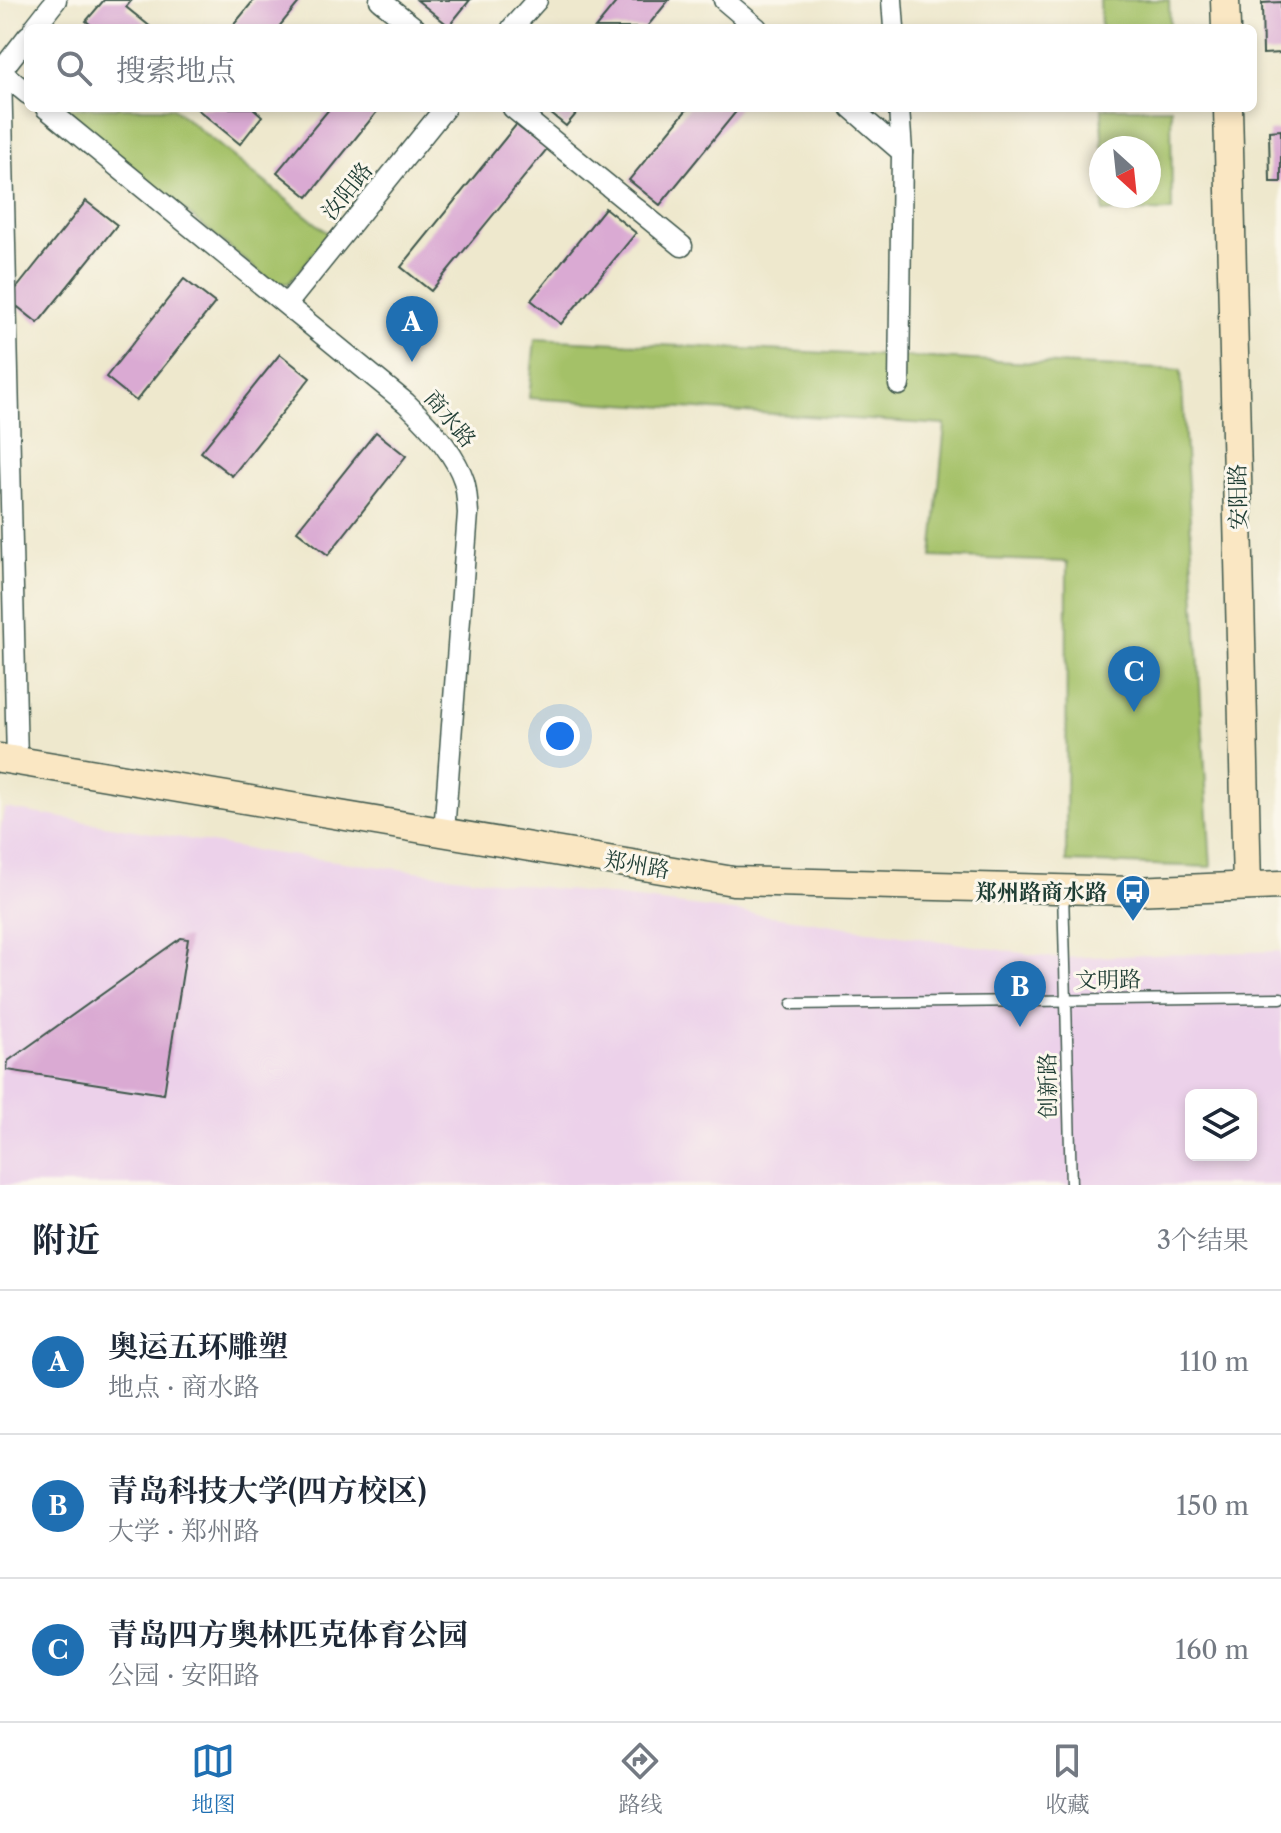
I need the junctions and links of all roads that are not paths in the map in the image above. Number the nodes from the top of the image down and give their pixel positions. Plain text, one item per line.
1 (56, 0) edge
2 (380, 0) edge
3 (537, 0) edge
4 (724, 0) edge
5 (892, 0) edge
6 (1225, 0) edge
7 (37, 24) edge
8 (410, 24) edge
9 (516, 24) edge
10 (752, 24) edge
11 (894, 24) edge
12 (1226, 24) edge
13 (24, 41) edge
14 (0, 71) edge
15 (24, 91) edge
16 (51, 112) edge
17 (442, 112) edge
18 (518, 112) edge
19 (856, 112) edge
20 (899, 112) edge
21 (1228, 112) edge
22 (902, 152) junction
23 (682, 246) dead end
24 (287, 304) junction
25 (899, 385) dead end
26 (8, 760) edge
27 (444, 832) junction
28 (1281, 885) edge
29 (1247, 886) junction
30 (1063, 889) junction
31 (1281, 998) edge
32 (1066, 1001) junction
33 (792, 1004) dead end
34 (1071, 1185) edge

1 - 7 street
2 - 8 street
3 - 9 street
4 - 10 street
5 - 11 street
6 - 12 main road
13 - 14 street
14 - 15 street
14 - 26 street
16 - 24 street, 商水路
17 - 24 street, 汝阳路
18 - 23 street
19 - 22 street
20 - 22 street
21 - 29 main road, 安阳路
22 - 25 street
24 - 27 street, 商水路
26 - 27 main road, 郑州路
27 - 30 main road, 郑州路
28 - 29 main road, 郑州路
29 - 30 main road, 郑州路
30 - 32 lane, 创新路
31 - 32 lane, 文明路
32 - 33 lane, 文明路
32 - 34 lane, 创新路

